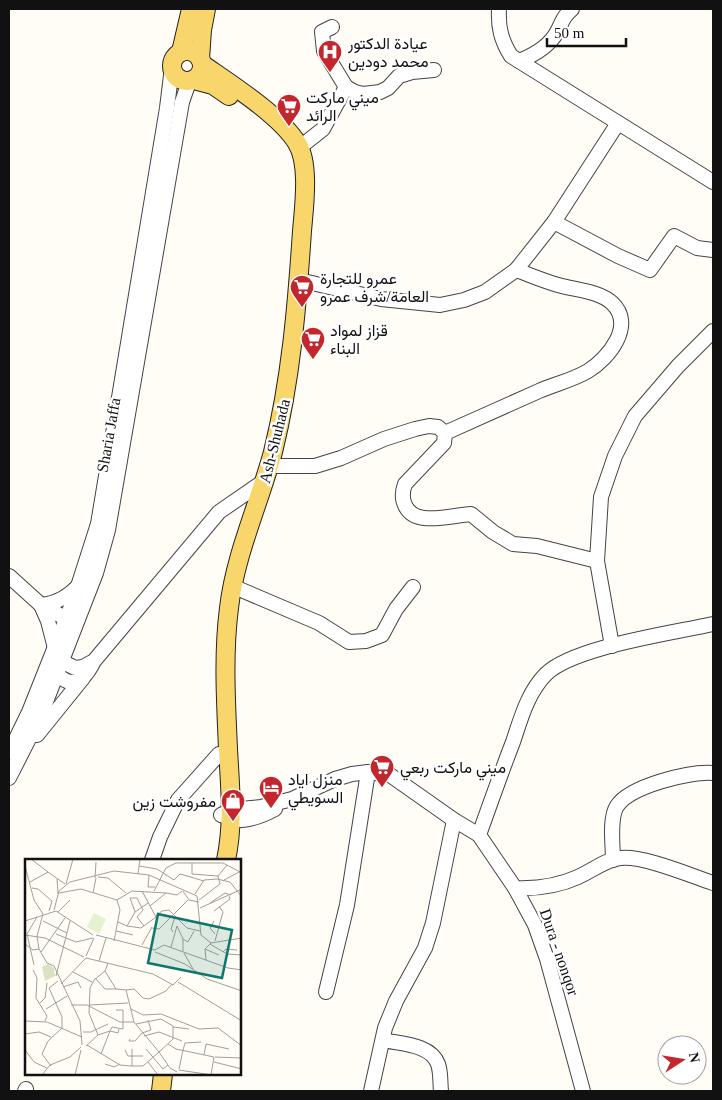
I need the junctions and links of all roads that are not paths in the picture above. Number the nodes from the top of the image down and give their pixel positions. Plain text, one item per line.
1 (191, 9) edge
2 (206, 9) edge
3 (499, 9) edge
4 (572, 9) edge
5 (332, 27) dead end
6 (176, 59) junction
7 (201, 61) junction
8 (519, 62) junction
9 (434, 70) dead end
10 (192, 81) junction
11 (346, 87) junction
12 (618, 123) junction
13 (299, 148) junction
14 (713, 182) edge
15 (554, 222) junction
16 (713, 250) edge
17 (516, 270) junction
18 (299, 280) junction
19 (713, 331) edge
20 (445, 433) junction
21 (262, 479) junction
22 (597, 560) junction
23 (9, 576) edge
24 (80, 583) junction
25 (232, 586) junction
26 (414, 587) dead end
27 (41, 605) junction
28 (713, 624) edge
29 (70, 625) junction
30 (612, 646) junction
31 (55, 648) junction
32 (94, 661) junction
33 (55, 666) junction
34 (83, 678) junction
35 (219, 754) junction
36 (14, 755) edge
37 (368, 772) junction
38 (713, 772) edge
39 (9, 778) edge
40 (228, 815) junction
41 (454, 820) junction
42 (479, 835) junction
43 (152, 859) edge
44 (215, 859) edge
45 (226, 859) edge
46 (614, 860) junction
47 (713, 883) edge
48 (515, 888) junction
49 (326, 992) dead end
50 (383, 1040) junction
51 (164, 1075) edge
52 (173, 1075) edge
53 (161, 1091) edge
54 (171, 1091) edge
55 (371, 1091) edge
56 (441, 1091) edge
57 (583, 1091) edge

1 - 6 main road
2 - 7 main road
3 - 8 street
4 - 8 street
5 - 11 street
6 - 7 main road
6 - 10 main road
6 - 24 street, Sharia Jaffa
7 - 10 main road
7 - 13 main road, Ash-Shuhada
8 - 12 street
9 - 11 street
10 - 21 main road, Ash-Shuhada
10 - 29 street, Sharia Jaffa
11 - 13 street
12 - 14 street
12 - 15 street
13 - 18 main road, Ash-Shuhada
15 - 16 street
15 - 17 street
17 - 18 street
17 - 20 street
18 - 21 main road, Ash-Shuhada
19 - 22 street
20 - 21 street
20 - 22 street
21 - 25 main road, Ash-Shuhada
21 - 32 street
21 - 35 main road, Ash-Shuhada
22 - 30 street
23 - 27 street
24 - 27 street
24 - 29 street, Sharia Jaffa
25 - 26 street
25 - 40 main road, Ash-Shuhada
27 - 29 street
27 - 31 street
28 - 30 street
29 - 31 street, Sharia Jaffa
29 - 33 street, Sharia Jaffa
30 - 42 street
31 - 33 street, Sharia Jaffa
32 - 33 street
32 - 34 street
33 - 34 street
33 - 36 street, Sharia Jaffa
34 - 36 street
35 - 40 main road, Ash-Shuhada
35 - 43 street
36 - 39 street, Sharia Jaffa
37 - 40 street
37 - 41 street
37 - 49 street
38 - 46 street
40 - 44 main road, Ash-Shuhada
40 - 45 main road, Ash-Shuhada
41 - 42 street
41 - 50 street
42 - 48 street, Dura - nonqor
46 - 47 street
46 - 48 street
48 - 57 street, Dura - nonqor
50 - 55 street
50 - 56 street
51 - 53 main road
52 - 54 main road

